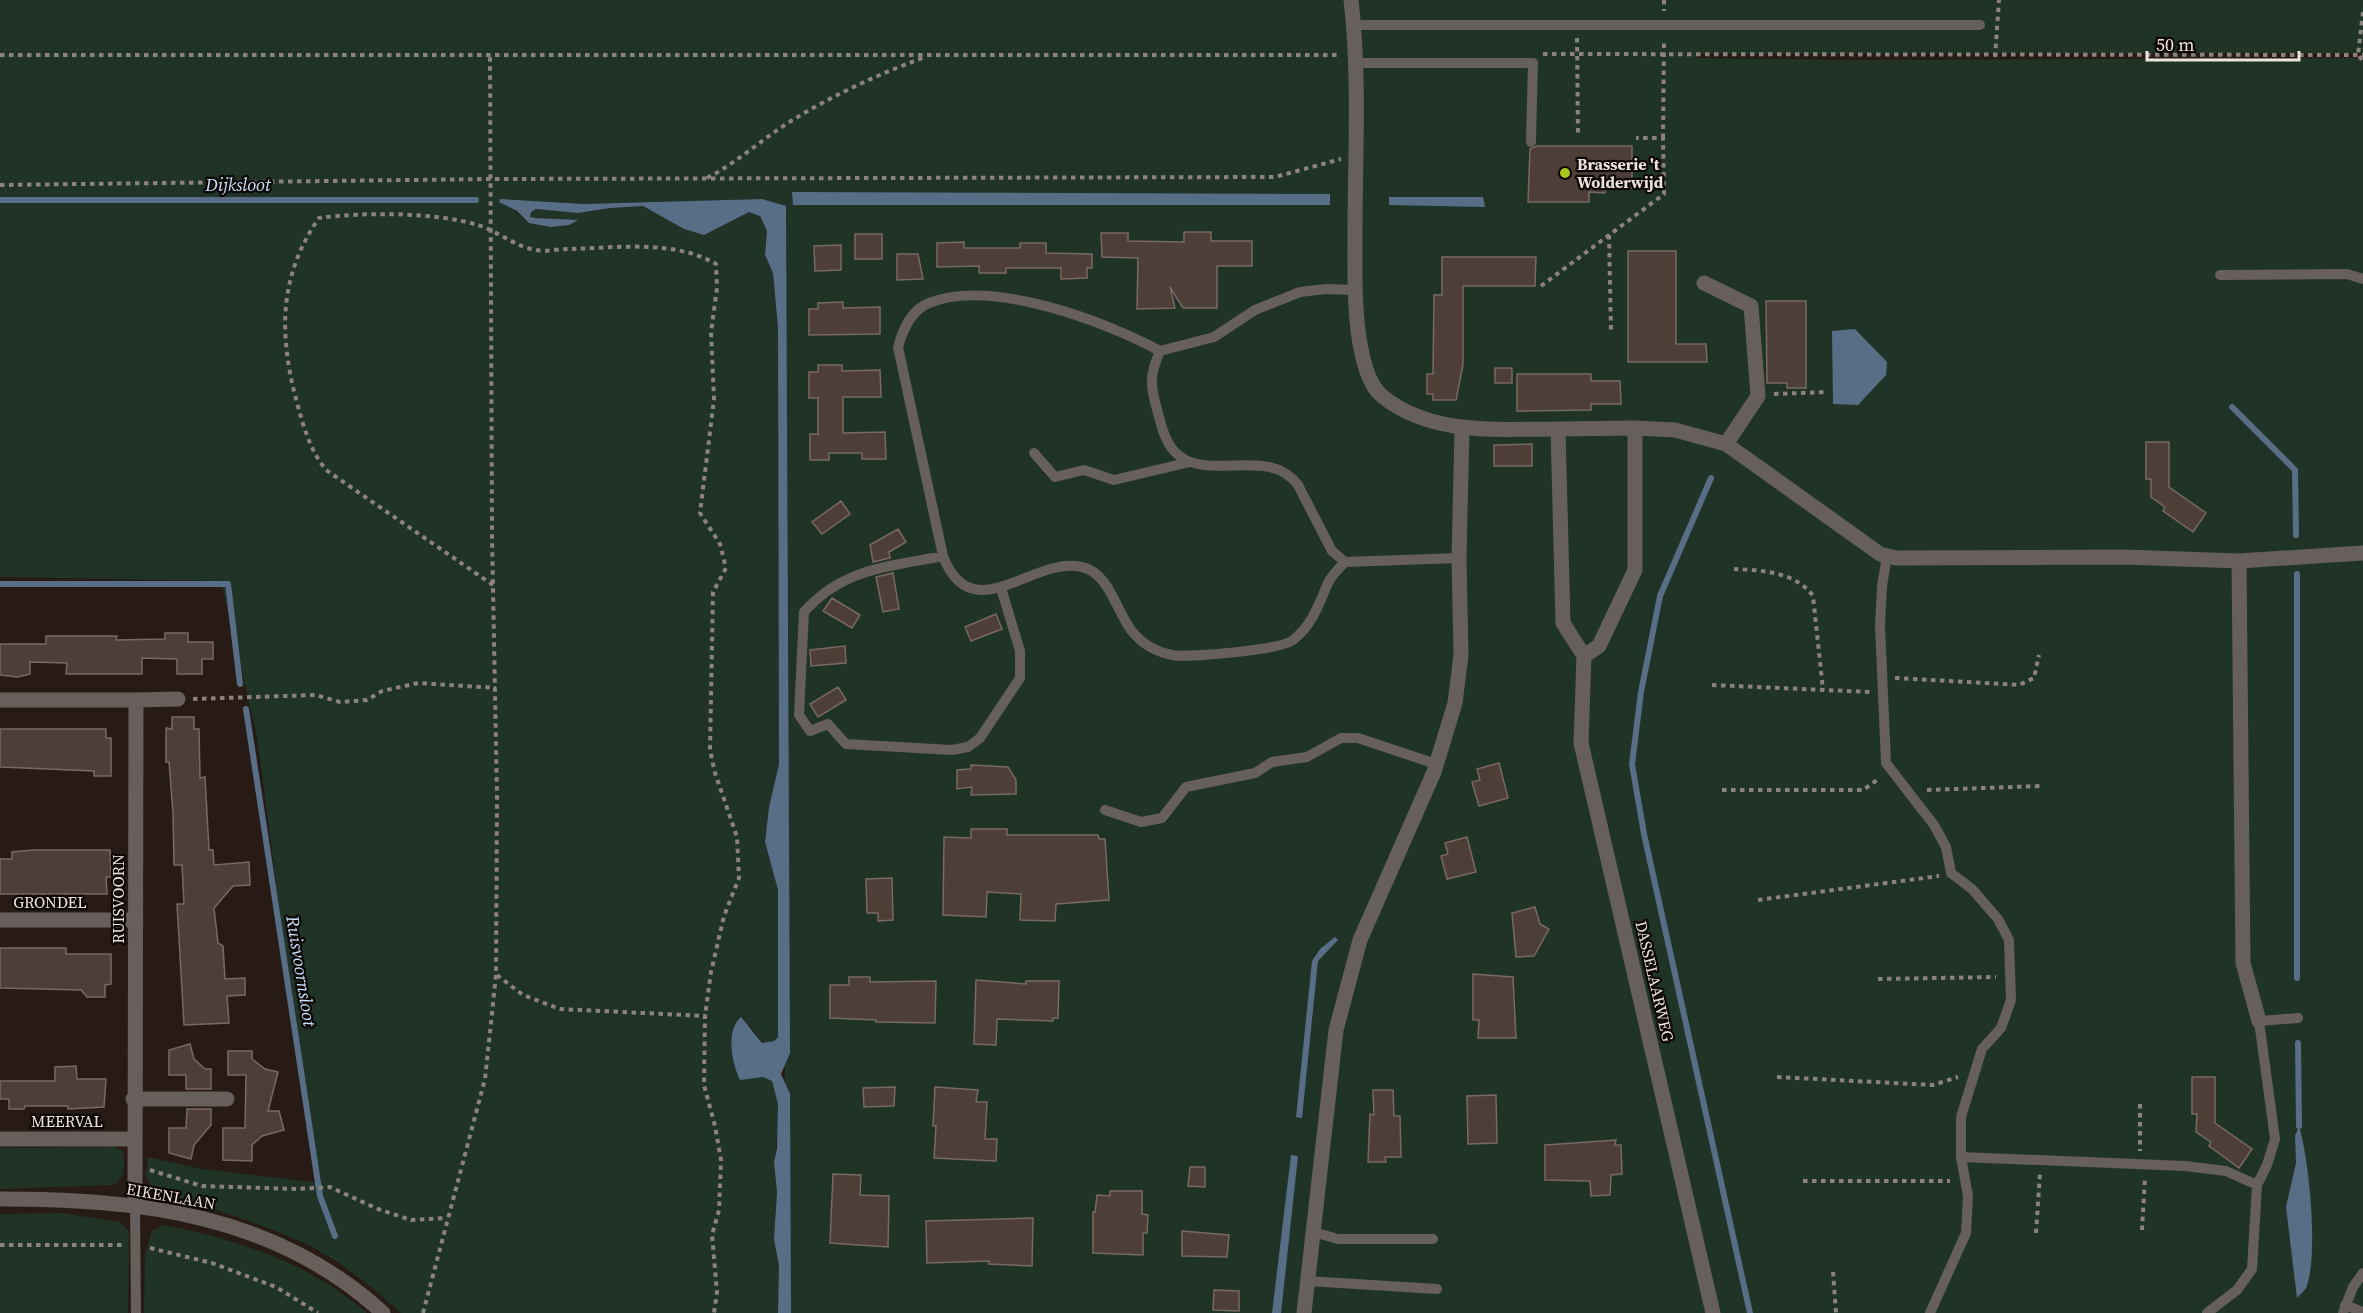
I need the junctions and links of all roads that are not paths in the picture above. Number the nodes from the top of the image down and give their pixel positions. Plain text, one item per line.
1 (1351, 0) edge
2 (1354, 25) junction
3 (1980, 25) dead end
4 (1355, 59) junction
5 (1530, 142) dead end
6 (2220, 275) dead end
7 (2363, 279) edge
8 (1704, 283) dead end
9 (1355, 291) junction
10 (1160, 351) junction
11 (1635, 428) junction
12 (1462, 429) junction
13 (1558, 429) junction
14 (1726, 444) junction
15 (1035, 453) dead end
16 (1190, 462) junction
17 (2363, 553) edge
18 (943, 556) junction
19 (1887, 556) junction
20 (1459, 558) junction
21 (2239, 561) junction
22 (1345, 562) junction
23 (1001, 588) junction
24 (1584, 656) junction
25 (178, 699) road end
26 (0, 700) edge
27 (136, 700) junction
28 (1437, 764) junction
29 (1105, 810) dead end
30 (0, 920) edge
31 (136, 920) junction
32 (2298, 1018) dead end
33 (2259, 1021) junction
34 (133, 1099) junction
35 (227, 1099) dead end
36 (134, 1138) junction
37 (0, 1139) edge
38 (1961, 1157) junction
39 (2258, 1185) junction
40 (0, 1200) edge
41 (135, 1205) junction
42 (1313, 1232) junction
43 (1433, 1239) dead end
44 (2363, 1273) edge
45 (1307, 1281) junction
46 (1437, 1289) dead end
47 (2344, 1309) edge
48 (2363, 1312) edge
49 (136, 1313) edge
50 (383, 1313) edge
51 (1304, 1313) edge
52 (1713, 1313) edge
53 (1930, 1313) edge
54 (2207, 1313) edge

1 - 2 street
2 - 3 lane
2 - 4 street
4 - 5 lane
4 - 9 street
6 - 7 lane
8 - 14 street
9 - 10 lane
9 - 12 street
10 - 16 lane
10 - 18 lane
11 - 13 street
11 - 14 street
11 - 24 street
12 - 13 street
12 - 20 street
13 - 24 street
14 - 19 street
15 - 16 lane
16 - 22 lane
17 - 21 street
18 - 23 lane
18 - 23 lane
19 - 21 street
19 - 38 lane
20 - 22 lane
20 - 28 street
21 - 33 street
22 - 23 lane
24 - 52 street, DASSELAARWEG
25 - 27 street
26 - 27 street
27 - 31 street, RUISVOORN
28 - 29 lane
28 - 42 street
30 - 31 street, GRONDEL
31 - 34 street, RUISVOORN
32 - 33 lane
33 - 39 lane
34 - 35 street
34 - 36 street, RUISVOORN
36 - 37 street, MEERVAL
36 - 41 street, RUISVOORN
38 - 39 lane
38 - 53 lane
39 - 54 lane
40 - 41 street, EIKENLAAN
41 - 49 lane
41 - 50 street, EIKENLAAN
42 - 43 lane
42 - 45 street
44 - 47 lane
45 - 46 lane
45 - 51 street
47 - 48 lane

